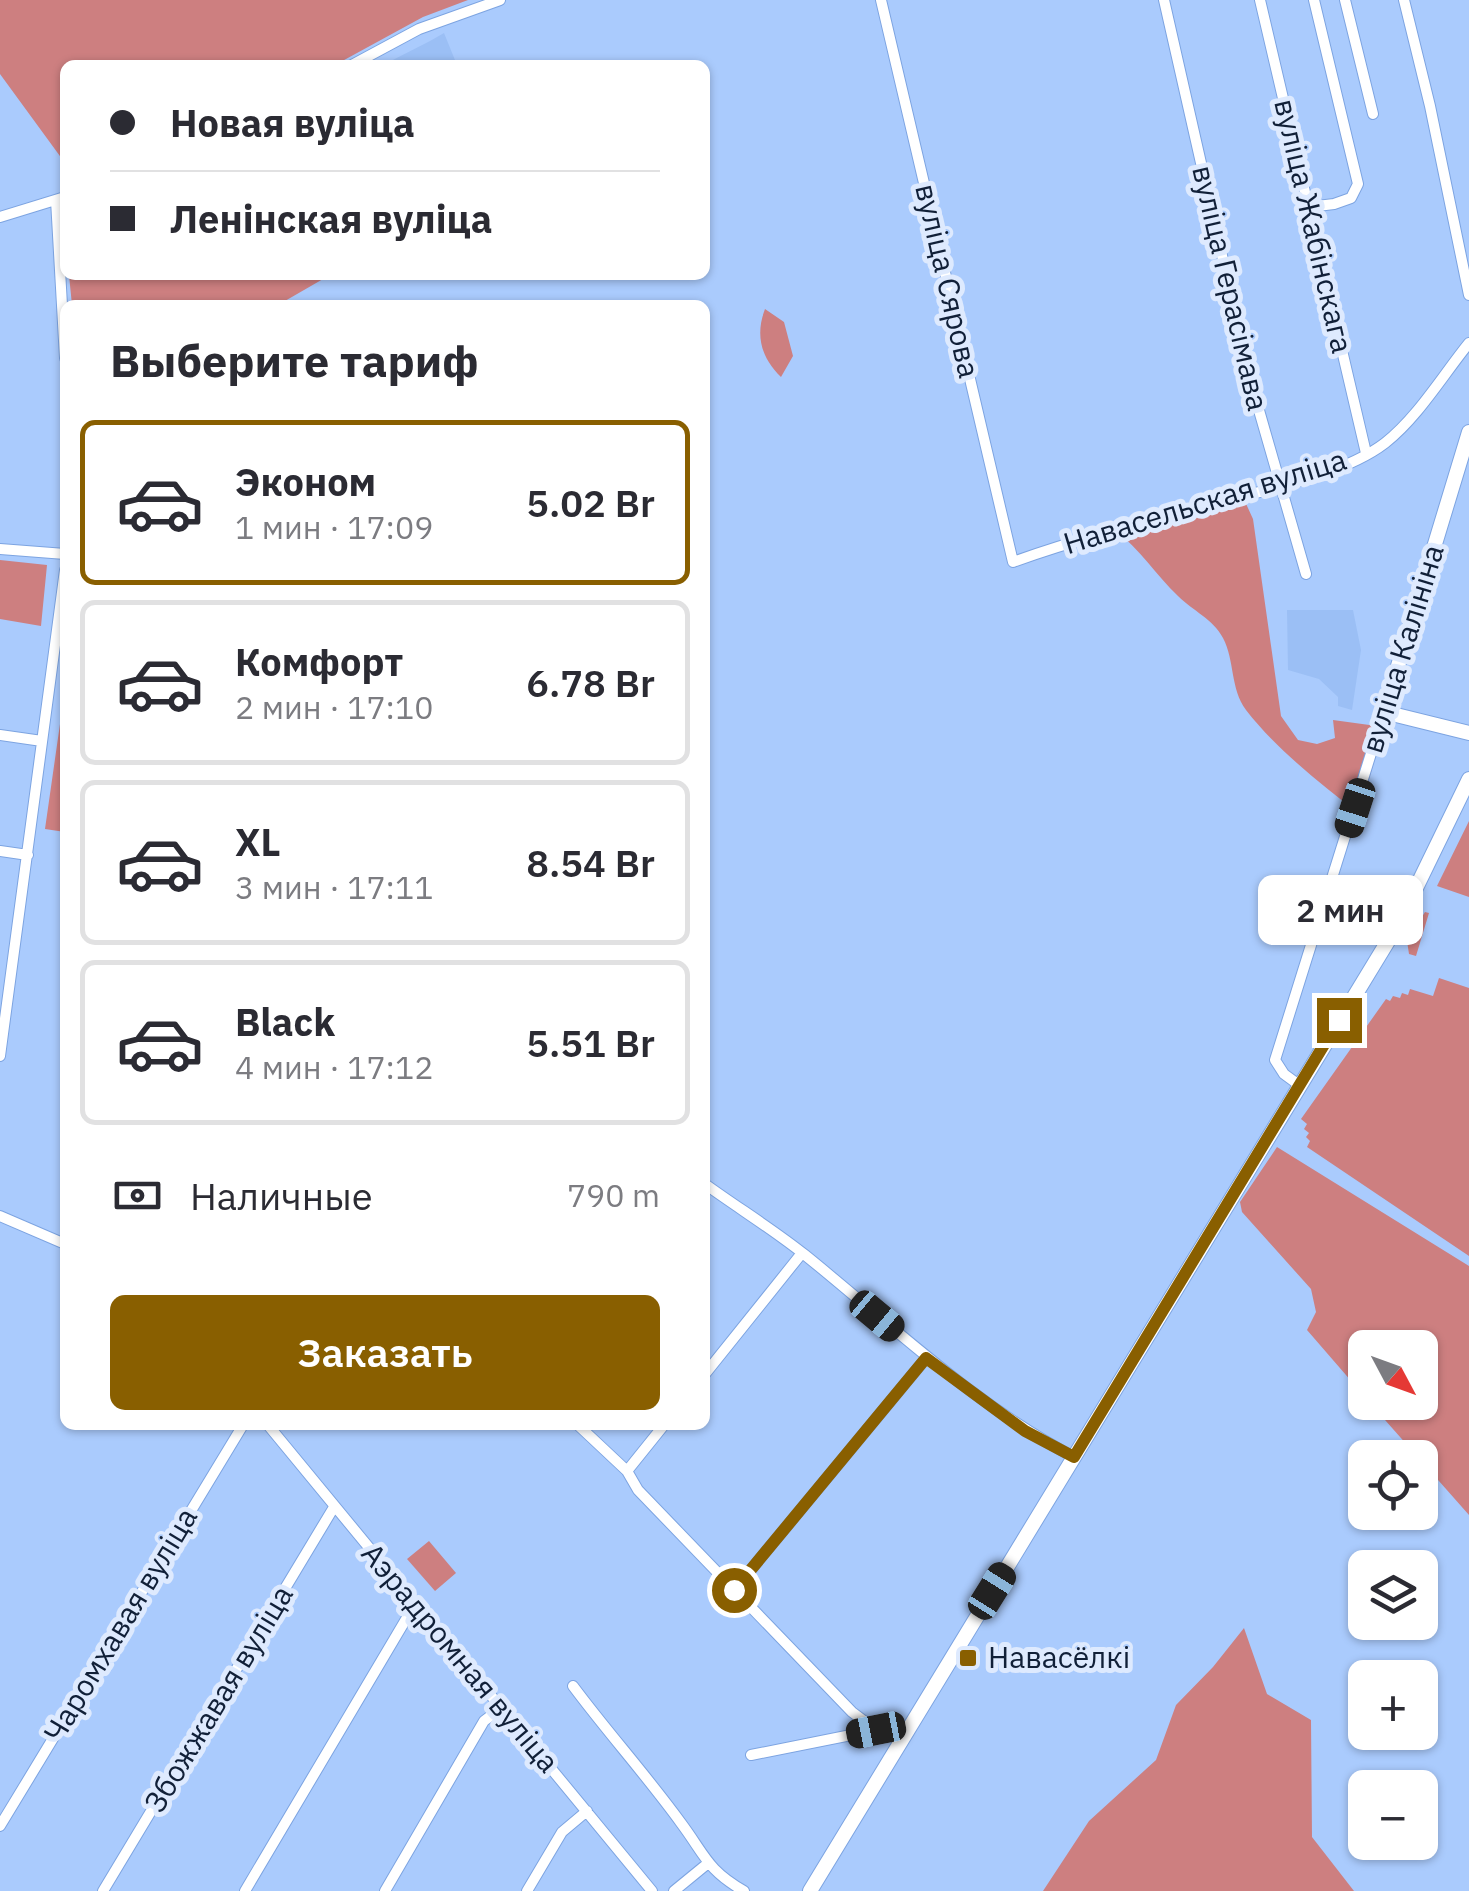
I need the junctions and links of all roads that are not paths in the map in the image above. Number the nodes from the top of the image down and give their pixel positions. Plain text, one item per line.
1 (500, 0) edge
2 (881, 0) edge
3 (1164, 0) edge
4 (1260, 0) edge
5 (1314, 0) edge
6 (1345, 0) edge
7 (1404, 0) edge
8 (362, 60) edge
9 (1373, 114) dead end
10 (60, 198) edge
11 (1308, 207) junction
12 (0, 217) edge
13 (1469, 295) edge
14 (1469, 342) edge
15 (1469, 432) edge
16 (1366, 453) junction
17 (1280, 486) junction
18 (0, 548) edge
19 (60, 554) edge
20 (1012, 562) joint
21 (1306, 574) dead end
22 (60, 607) edge
23 (1384, 712) junction
24 (1469, 733) edge
25 (0, 735) edge
26 (42, 742) junction
27 (1469, 779) edge
28 (0, 851) edge
29 (28, 855) junction
30 (6, 971) edge
31 (0, 1056) edge
32 (1299, 1085) junction
33 (710, 1188) edge
34 (0, 1216) edge
35 (60, 1242) edge
36 (802, 1252) junction
37 (926, 1358) junction
38 (710, 1368) edge
39 (240, 1430) edge
40 (272, 1430) edge
41 (583, 1430) edge
42 (660, 1430) edge
43 (1074, 1457) junction
44 (628, 1471) junction
45 (334, 1507) junction
46 (734, 1590) junction
47 (415, 1604) junction
48 (573, 1686) dead end
49 (501, 1708) junction
50 (876, 1730) junction
51 (903, 1738) junction
52 (751, 1755) dead end
53 (587, 1811) junction
54 (0, 1826) edge
55 (708, 1864) junction
56 (104, 1891) edge
57 (245, 1891) edge
58 (384, 1891) edge
59 (527, 1891) edge
60 (652, 1891) edge
61 (674, 1891) edge
62 (744, 1891) edge
63 (810, 1891) edge

1 - 8 street
2 - 20 street, вуліца Сярова
3 - 17 street, вуліца Герасімава
4 - 11 street, вуліца Жабінскага
5 - 11 street
6 - 9 street
7 - 13 street
10 - 12 street
11 - 16 street, вуліца Жабінскага
14 - 16 street, Навасельская вуліца
15 - 23 main road, вуліца Калініна
16 - 17 street, Навасельская вуліца
17 - 20 street, Навасельская вуліца
17 - 21 street, вуліца Герасімава
18 - 19 street
22 - 26 street
23 - 24 main road
23 - 32 street, вуліца Калініна
25 - 26 street
26 - 29 street
27 - 32 main road
28 - 29 street
29 - 30 street
30 - 31 street
32 - 43 main road
33 - 36 street
34 - 35 street
36 - 37 street
36 - 38 street
37 - 43 street
37 - 46 street
39 - 54 street, Чаромхавая вуліца
40 - 45 street, Аэрадромная вуліца
41 - 44 street
42 - 44 street
43 - 51 main road
44 - 46 street
45 - 47 street, Аэрадромная вуліца
45 - 56 street, Збожжавая вуліца
46 - 50 street
47 - 49 street, Аэрадромная вуліца
47 - 57 street
48 - 55 street
49 - 53 street, Аэрадромная вуліца
49 - 58 street
50 - 51 street
50 - 52 street
51 - 63 main road
53 - 59 street
53 - 60 street, Аэрадромная вуліца
55 - 61 street
55 - 62 street

